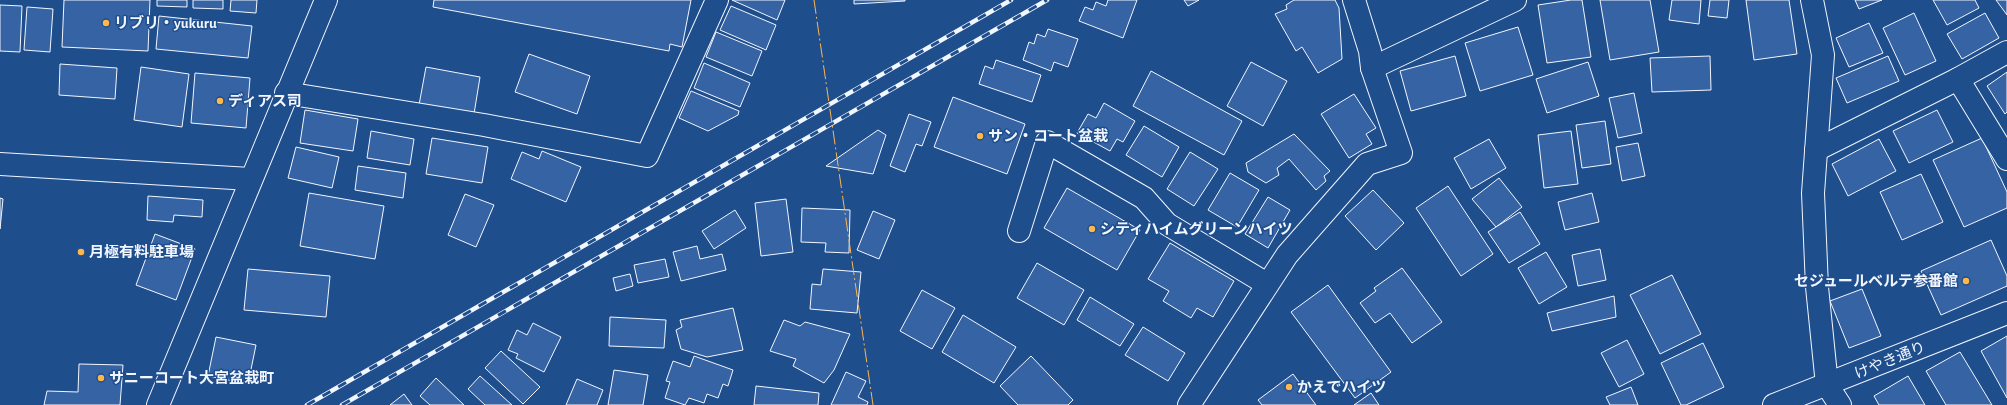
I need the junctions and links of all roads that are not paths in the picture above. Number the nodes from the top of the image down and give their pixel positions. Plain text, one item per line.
1 (326, 0) edge
2 (717, 0) edge
3 (1354, 0) edge
4 (1515, 0) edge
5 (1812, 0) edge
6 (2007, 52) edge
7 (1372, 68) junction
8 (1958, 79) junction
9 (286, 93) junction
10 (1816, 150) junction
11 (2007, 159) edge
12 (0, 164) edge
13 (250, 179) junction
14 (1019, 231) dead end
15 (1267, 284) junction
16 (2007, 313) edge
17 (1827, 385) junction
18 (158, 405) edge
19 (1189, 405) edge
20 (1774, 405) edge
21 (1840, 405) edge

1 - 9 street
2 - 9 street
3 - 7 street
4 - 7 street
5 - 10 street
6 - 8 street
7 - 15 street
8 - 10 street
8 - 11 street
9 - 13 street
10 - 17 street
12 - 13 street
13 - 18 street
14 - 15 street
15 - 19 street
16 - 17 street, けやき通り
17 - 20 street, けやき通り
17 - 21 street

